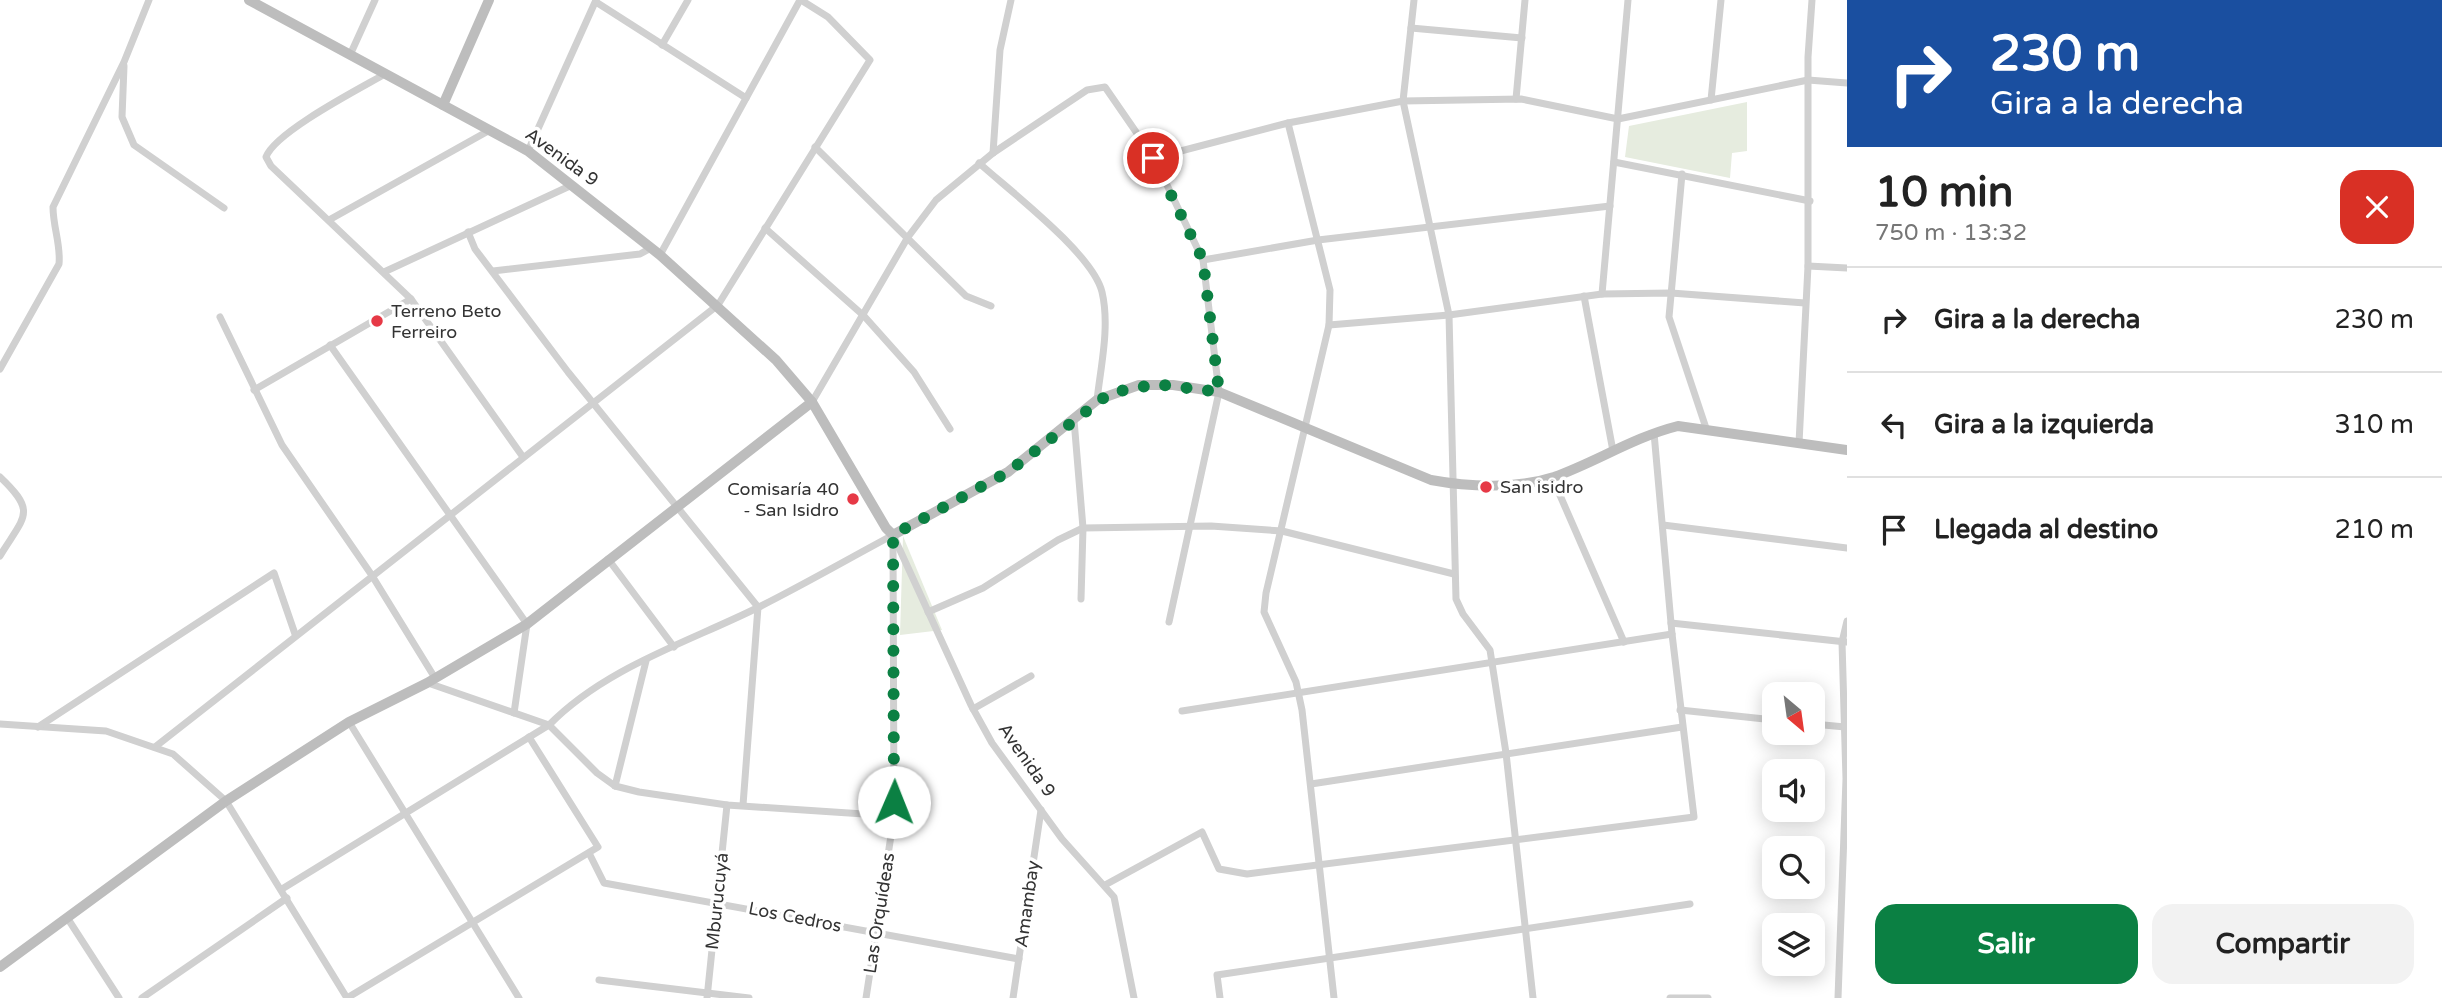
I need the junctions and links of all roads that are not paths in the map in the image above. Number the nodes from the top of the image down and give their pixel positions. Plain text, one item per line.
1 (149, 0) edge
2 (249, 0) edge
3 (375, 0) edge
4 (489, 0) edge
5 (688, 0) edge
6 (800, 0) edge
7 (1011, 0) edge
8 (1413, 0) edge
9 (1525, 0) edge
10 (1628, 0) edge
11 (1721, 0) edge
12 (1812, 0) edge
13 (596, 1) edge
14 (1411, 28) junction
15 (1522, 38) junction
16 (662, 45) junction
17 (350, 55) junction
18 (124, 62) junction
19 (385, 74) junction
20 (1808, 80) junction
21 (1847, 83) edge
22 (746, 98) junction
23 (1516, 99) junction
24 (1711, 100) junction
25 (1403, 101) junction
26 (443, 105) junction
27 (1618, 120) junction
28 (1288, 123) junction
29 (491, 130) junction
30 (815, 147) junction
31 (528, 152) junction
32 (993, 153) junction
33 (1153, 158) junction
34 (1614, 162) junction
35 (979, 163) junction
36 (1682, 174) junction
37 (572, 185) junction
38 (1810, 201) junction
39 (1610, 206) junction
40 (224, 208) dead end
41 (329, 220) junction
42 (1428, 226) junction
43 (765, 228) junction
44 (468, 232) junction
45 (908, 237) junction
46 (1318, 240) junction
47 (651, 248) junction
48 (660, 255) junction
49 (1203, 260) junction
50 (1808, 266) junction
51 (1847, 268) edge
52 (493, 271) junction
53 (384, 272) junction
54 (1671, 293) junction
55 (1602, 294) junction
56 (1584, 296) junction
57 (411, 299) junction
58 (1805, 303) junction
59 (718, 305) junction
60 (990, 306) dead end
61 (1449, 315) junction
62 (864, 316) junction
63 (220, 317) dead end
64 (1329, 325) junction
65 (330, 345) junction
66 (0, 369) edge
67 (254, 390) junction
68 (1219, 392) junction
69 (1097, 400) junction
70 (812, 401) junction
71 (595, 402) junction
72 (1074, 421) junction
73 (1307, 428) junction
74 (1706, 428) junction
75 (950, 429) dead end
76 (1654, 433) junction
77 (1799, 443) junction
78 (1847, 450) edge
79 (1613, 451) junction
80 (523, 457) junction
81 (0, 477) edge
82 (1552, 477) junction
83 (1454, 484) junction
84 (678, 505) junction
85 (450, 515) junction
86 (1663, 525) junction
87 (1189, 526) junction
88 (1083, 528) junction
89 (1282, 531) junction
90 (893, 535) junction
91 (1847, 548) edge
92 (0, 556) edge
93 (608, 559) junction
94 (371, 574) junction
95 (1454, 574) junction
96 (1081, 599) dead end
97 (758, 607) junction
98 (928, 612) junction
99 (1847, 621) edge
100 (1169, 622) dead end
101 (1671, 623) junction
102 (527, 624) junction
103 (295, 634) junction
104 (1672, 635) junction
105 (1624, 642) junction
106 (1845, 642) edge
107 (674, 647) junction
108 (646, 661) junction
109 (1492, 661) junction
110 (1031, 676) dead end
111 (431, 680) junction
112 (1299, 693) junction
113 (973, 709) junction
114 (1680, 710) junction
115 (1182, 711) dead end
116 (514, 713) junction
117 (1762, 719) edge
118 (349, 722) junction
119 (0, 724) edge
120 (549, 725) junction
121 (1825, 725) edge
122 (1682, 727) junction
123 (1845, 727) junction
124 (37, 728) junction
125 (529, 737) junction
126 (155, 747) junction
127 (1506, 753) junction
128 (1311, 784) junction
129 (615, 786) junction
130 (226, 801) junction
131 (727, 804) junction
132 (743, 805) junction
133 (1041, 810) junction
134 (407, 812) junction
135 (894, 816) junction
136 (1514, 840) junction
137 (589, 853) junction
138 (1319, 867) junction
139 (1844, 882) edge
140 (1105, 885) junction
141 (282, 888) junction
142 (287, 898) junction
143 (717, 902) junction
144 (1690, 904) dead end
145 (68, 919) junction
146 (473, 922) junction
147 (1525, 930) junction
148 (874, 932) junction
149 (1019, 959) junction
150 (1329, 959) junction
151 (0, 967) edge
152 (599, 979) dead end
153 (707, 994) edge
154 (119, 998) edge
155 (142, 998) edge
156 (346, 998) edge
157 (519, 998) edge
158 (749, 998) edge
159 (866, 998) edge
160 (1013, 998) edge
161 (1134, 998) edge
162 (1220, 998) edge
163 (1334, 998) edge
164 (1533, 998) edge
165 (1671, 998) edge
166 (1708, 998) edge
167 (1838, 998) edge

1 - 18 street
2 - 17 main road, Avenida 9
3 - 17 street
4 - 26 main road
5 - 16 street
6 - 22 street
6 - 30 street
7 - 32 street
8 - 14 street
9 - 15 street
10 - 27 street
11 - 24 street
12 - 20 street
13 - 16 street
13 - 31 street
14 - 15 street
14 - 25 street
15 - 23 street
16 - 22 street
17 - 19 main road, Avenida 9
18 - 40 street
18 - 66 street
19 - 26 main road, Avenida 9
19 - 41 street
20 - 21 street
20 - 24 street
20 - 38 street
22 - 48 street
23 - 25 street
23 - 27 street
24 - 27 street
25 - 28 street
25 - 42 street
26 - 29 main road, Avenida 9
27 - 34 street
28 - 33 street
28 - 46 street
29 - 31 main road, Avenida 9
29 - 41 street
30 - 43 street
30 - 45 street
31 - 37 main road, Avenida 9
32 - 33 street
32 - 35 street
33 - 49 street
34 - 36 street
34 - 39 street
35 - 45 street
35 - 69 street
36 - 38 street
36 - 54 street
37 - 44 street
37 - 47 main road, Avenida 9
38 - 50 street
39 - 42 street
39 - 55 street
41 - 53 street
42 - 46 street
42 - 61 street
43 - 59 street
43 - 62 street
44 - 52 street
44 - 53 street
45 - 60 street
45 - 62 street
46 - 49 street
46 - 64 street
47 - 48 main road, Avenida 9
47 - 52 street
48 - 59 main road, Avenida 9
49 - 68 street
50 - 51 street
50 - 58 street
52 - 71 street
53 - 57 street
54 - 55 street
54 - 58 street
54 - 74 street
55 - 56 street
56 - 61 street
56 - 79 street
57 - 65 street
57 - 80 street
58 - 77 street
59 - 70 main road, Avenida 9
59 - 71 street
61 - 64 street
61 - 83 street
62 - 70 street
62 - 75 street
63 - 67 street
64 - 73 street
65 - 67 street
65 - 85 street
67 - 94 street
68 - 69 main road
68 - 73 main road
68 - 87 street
69 - 72 main road
70 - 84 main road
70 - 90 main road, Avenida 9
71 - 80 street
71 - 84 street
72 - 88 street
72 - 90 main road
73 - 83 main road
73 - 89 street
74 - 76 main road
74 - 77 main road
76 - 79 main road
76 - 86 street
77 - 78 main road
79 - 82 main road
80 - 85 street
81 - 92 street
82 - 83 main road
82 - 105 street
83 - 95 street
84 - 93 main road
84 - 97 street
85 - 94 street
85 - 102 street
86 - 91 street
86 - 101 street
87 - 88 street
87 - 89 street
87 - 100 street
88 - 96 street
88 - 98 street
89 - 95 street
89 - 112 street
90 - 97 street
90 - 98 street, Avenida 9
90 - 135 street, Las Orquídeas
93 - 102 main road
93 - 107 street
94 - 103 street
94 - 111 street
95 - 109 street
97 - 107 street
97 - 132 street
98 - 113 street, Avenida 9
99 - 106 street
101 - 104 street
101 - 106 street
102 - 111 main road
102 - 116 street
103 - 124 street
103 - 126 street
104 - 105 street
104 - 114 street
105 - 109 street
106 - 123 street
107 - 108 street
108 - 120 street
108 - 129 street
109 - 112 street
109 - 127 street
110 - 113 street
111 - 116 street
111 - 118 main road
112 - 115 street
112 - 128 street
113 - 133 street, Avenida 9
114 - 117 street
114 - 122 street
116 - 120 street
118 - 130 main road
118 - 134 street
119 - 124 street
120 - 125 street
120 - 129 street
121 - 123 street
122 - 127 street
122 - 136 street
123 - 139 street
124 - 126 street
125 - 134 street
125 - 137 street
126 - 130 street
127 - 128 street
127 - 136 street
128 - 138 street
129 - 131 street
130 - 141 street
130 - 145 main road
131 - 132 street
131 - 143 street, Mburucuyá
132 - 135 street
133 - 140 street, Avenida 9
133 - 149 street, Amambay
134 - 141 street
134 - 146 street
135 - 148 street, Las Orquídeas
136 - 138 street
136 - 147 street
137 - 143 street, Los Cedros
137 - 146 street
138 - 140 street
138 - 150 street
139 - 167 street
140 - 161 street, Avenida 9
141 - 142 street
142 - 155 street
142 - 156 street
143 - 148 street, Los Cedros
143 - 153 street, Mburucuyá
144 - 147 street
145 - 151 main road
145 - 154 street
146 - 156 street
146 - 157 street
147 - 150 street
147 - 164 street
148 - 149 street, Los Cedros
148 - 159 street, Las Orquídeas
149 - 160 street, Amambay
150 - 162 street
150 - 163 street
152 - 153 street
153 - 158 street
165 - 166 street

